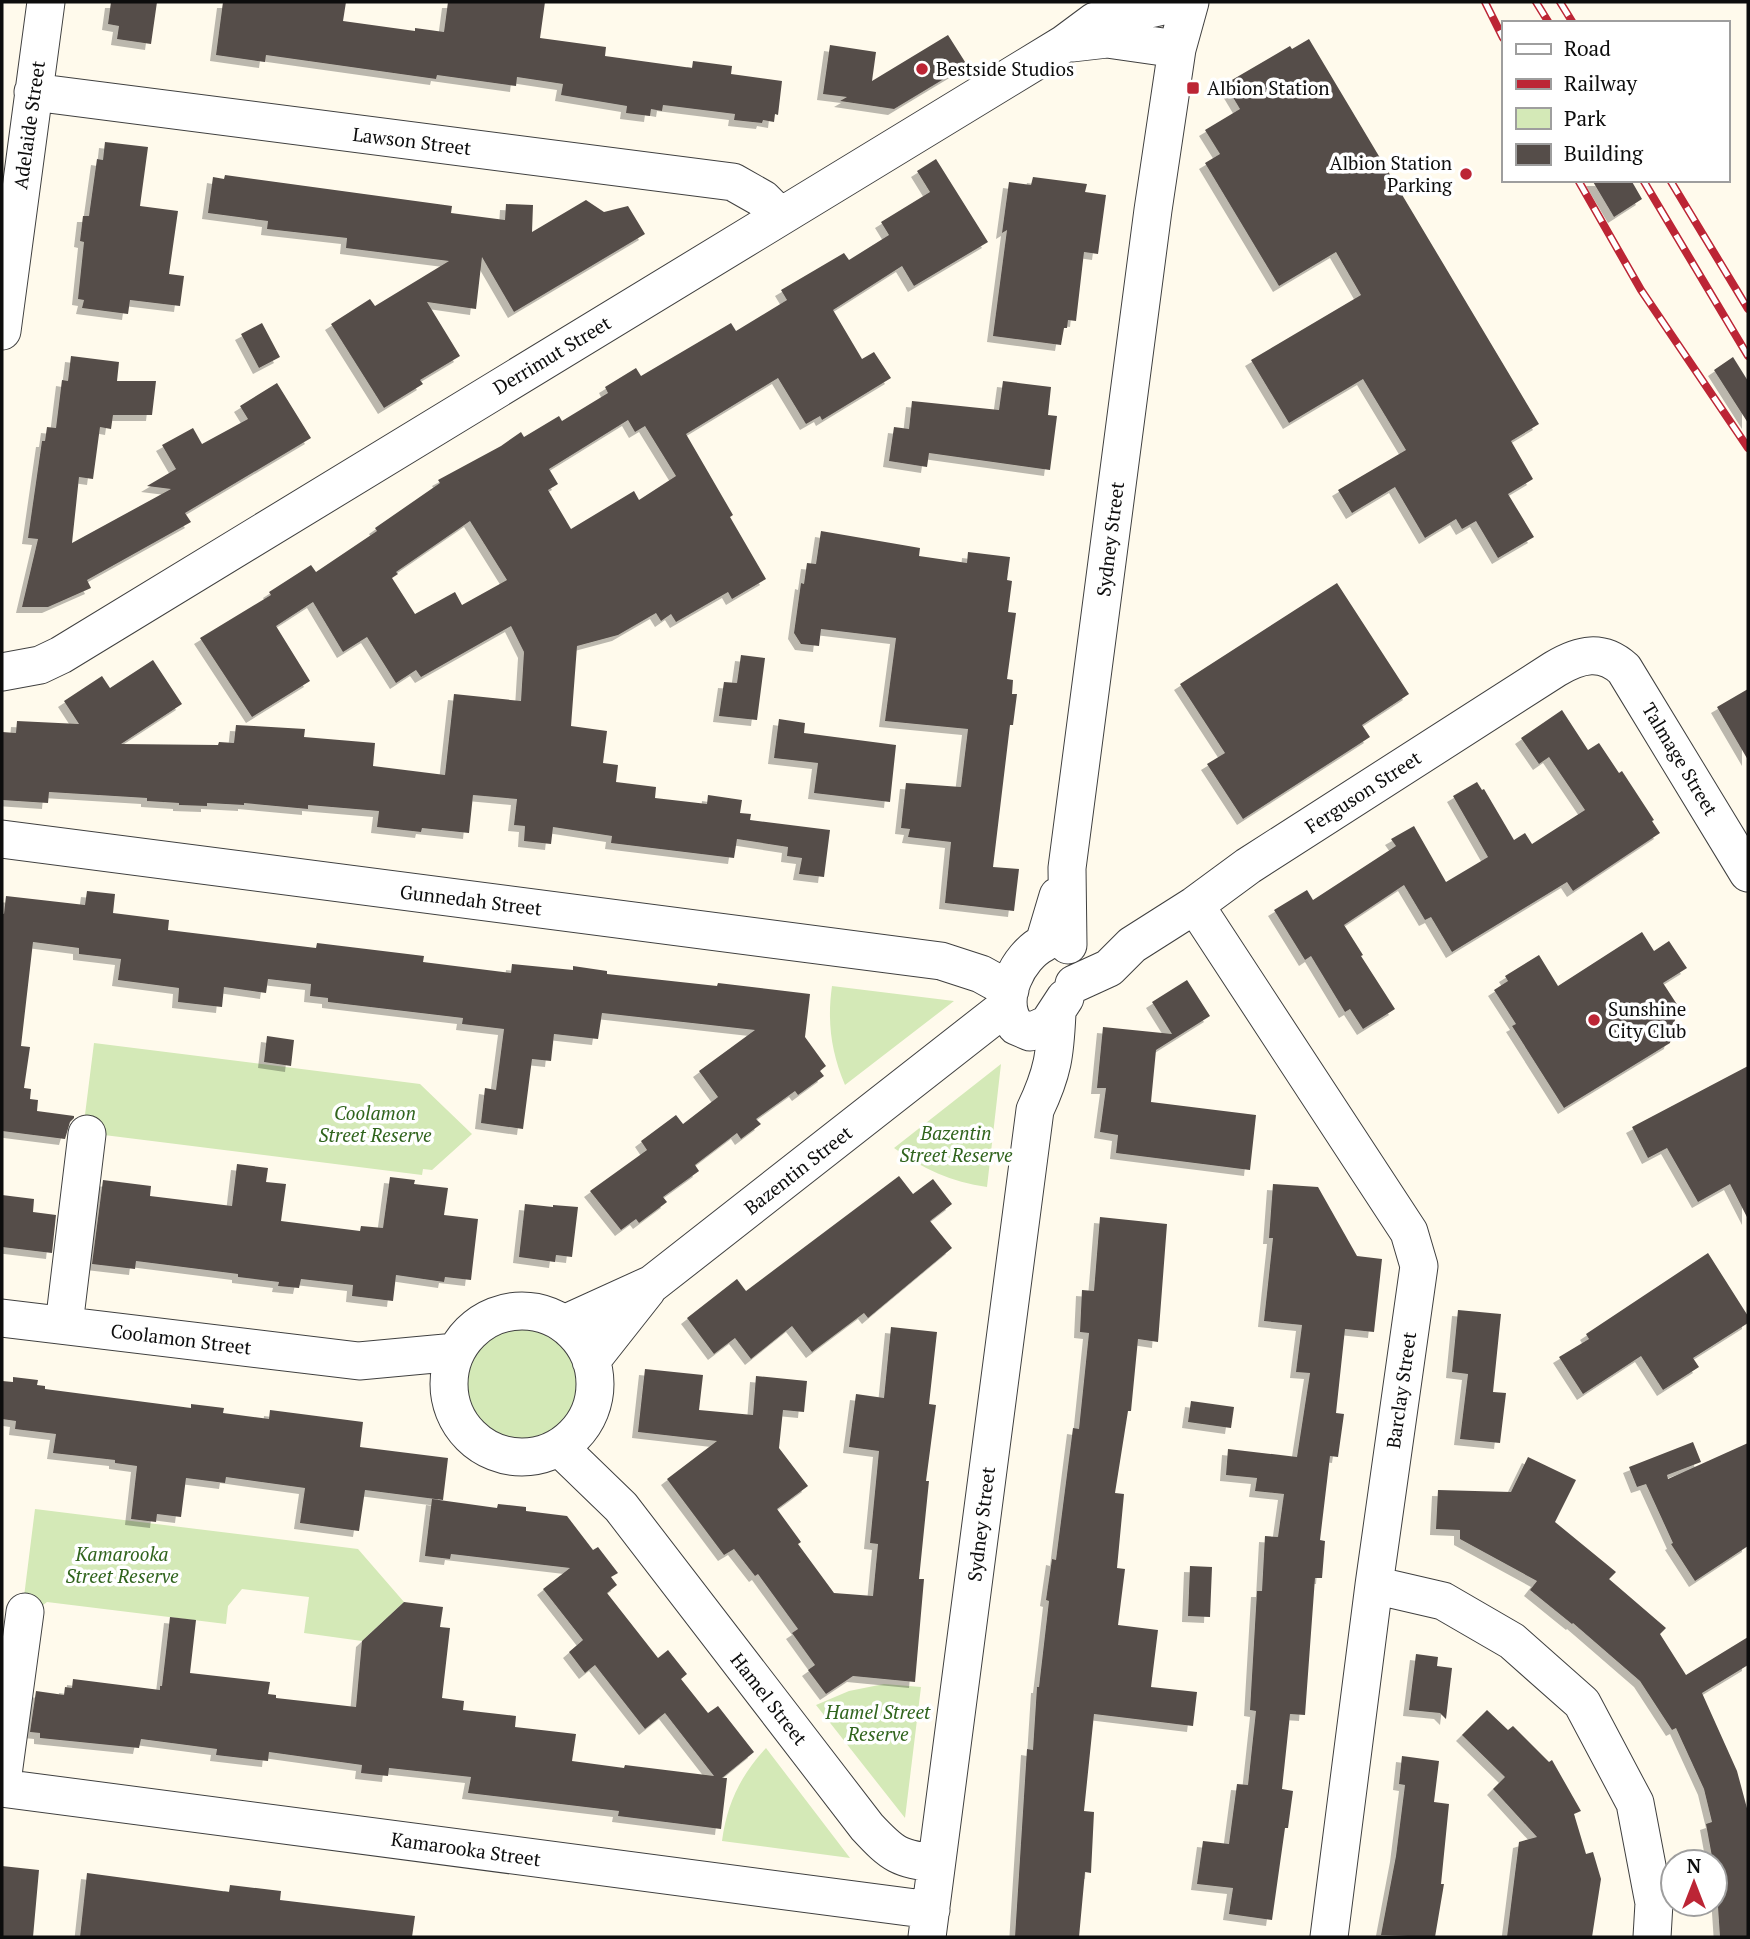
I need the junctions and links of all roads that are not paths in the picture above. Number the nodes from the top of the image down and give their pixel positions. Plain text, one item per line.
1 (46, 2) edge
2 (1170, 4) edge
3 (1064, 44) junction
4 (1166, 47) junction
5 (33, 92) junction
6 (780, 216) junction
7 (2, 331) edge
8 (1601, 655) joint
9 (40, 664) junction
10 (2, 672) edge
11 (2, 690) edge
12 (2, 839) edge
13 (1748, 873) edge
14 (1195, 905) junction
15 (1041, 985) junction
16 (87, 1134) dead end
17 (652, 1283) junction
18 (2, 1318) edge
19 (564, 1324) junction
20 (64, 1325) junction
21 (456, 1352) junction
22 (359, 1361) junction
23 (592, 1361) junction
24 (449, 1391) junction
25 (571, 1436) junction
26 (1374, 1585) junction
27 (25, 1612) dead end
28 (2, 1782) edge
29 (2, 1788) edge
30 (936, 1863) junction
31 (929, 1923) edge
32 (1329, 1937) edge
33 (1652, 1937) edge

1 - 5 street, Adelaide Street
2 - 3 street, Derrimut Street
2 - 4 street, Sydney Street
3 - 4 street, Derrimut Street
3 - 6 street, Derrimut Street
4 - 15 street, Sydney Street
5 - 6 street, Lawson Street
5 - 7 street, Adelaide Street
6 - 9 street, Derrimut Street
8 - 13 street, Talmage Street
8 - 14 street, Ferguson Street
9 - 10 street, Derrimut Street
9 - 11 street, Derrimut Street
12 - 15 street, Gunnedah Street
14 - 15 street, Ferguson Street
14 - 26 street, Barclay Street
15 - 17 street, Bazentin Street
15 - 30 street, Sydney Street
16 - 20 street
17 - 19 street, Bazentin Street
17 - 23 street, Bazentin Street
18 - 20 street, Coolamon Street
19 - 21 street
19 - 23 street
20 - 22 street, Coolamon Street
21 - 22 street, Coolamon Street
21 - 24 street
22 - 24 street, Coolamon Street
23 - 25 street
24 - 25 street
25 - 30 street, Hamel Street
26 - 32 street, Barclay Street
26 - 33 street
27 - 28 street
29 - 31 street, Kamarooka Street
30 - 31 street, Sydney Street

